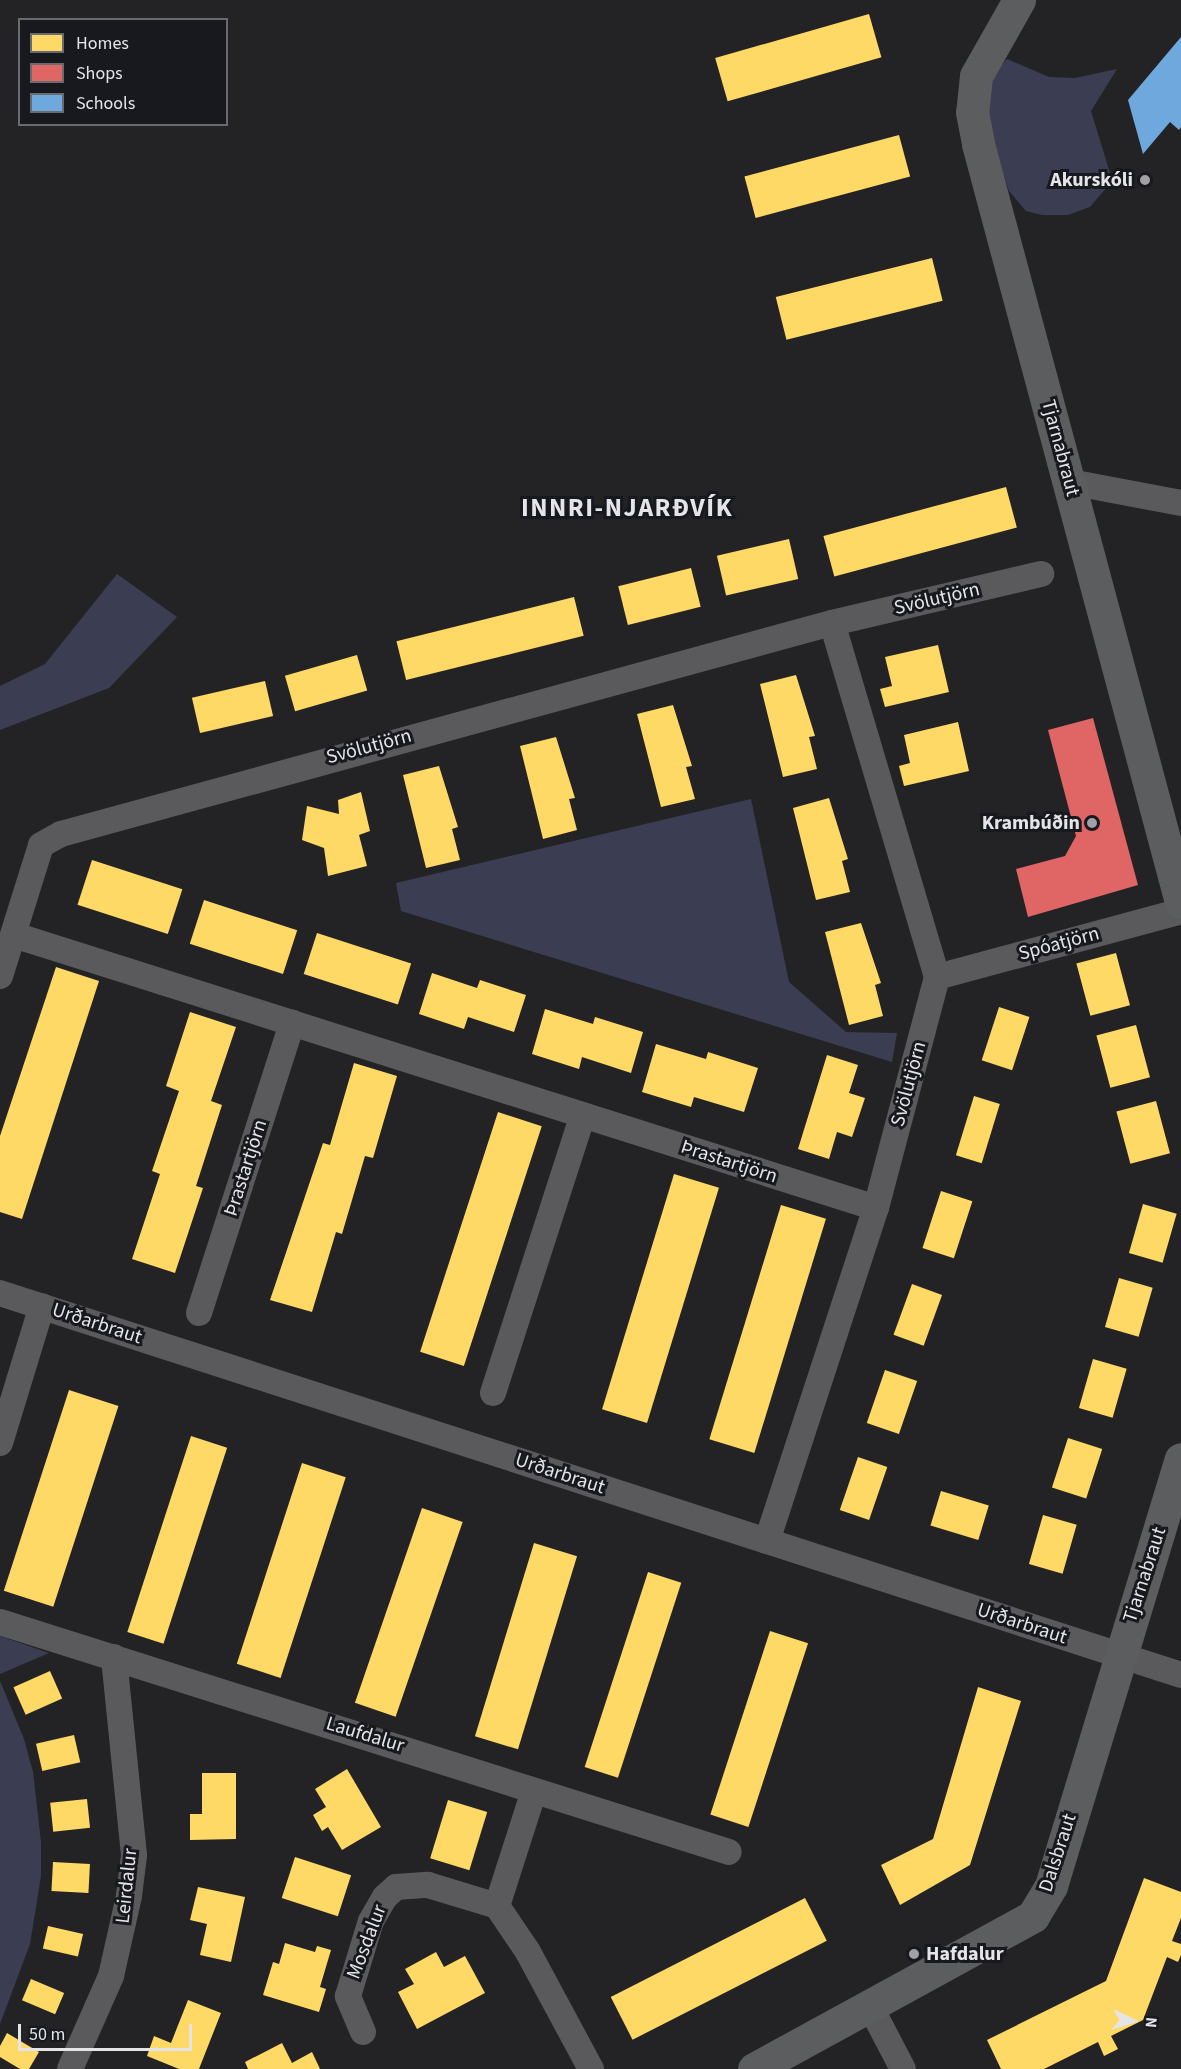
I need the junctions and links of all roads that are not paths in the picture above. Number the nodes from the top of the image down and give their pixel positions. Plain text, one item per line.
1 (1019, 0) edge
2 (1070, 482) junction
3 (1181, 503) edge
4 (1041, 574) dead end
5 (832, 623) junction
6 (1181, 903) edge
7 (1181, 911) edge
8 (14, 935) junction
9 (0, 976) edge
10 (937, 977) junction
11 (292, 1023) junction
12 (583, 1115) junction
13 (876, 1208) junction
14 (0, 1293) edge
15 (42, 1306) junction
16 (199, 1313) dead end
17 (493, 1393) dead end
18 (0, 1443) edge
19 (1181, 1459) edge
20 (767, 1541) junction
21 (0, 1622) edge
22 (1119, 1656) junction
23 (114, 1657) junction
24 (1181, 1675) edge
25 (534, 1791) junction
26 (729, 1852) dead end
27 (497, 1906) junction
28 (870, 2006) junction
29 (363, 2032) dead end
30 (70, 2069) edge
31 (591, 2069) edge
32 (754, 2069) edge
33 (903, 2069) edge

1 - 2 street, Tjarnabraut
2 - 3 street
2 - 6 street, Tjarnabraut
4 - 5 street, Svölutjörn
5 - 8 street, Svölutjörn
5 - 10 street
7 - 10 street, Spóatjörn
8 - 9 street, Svölutjörn
8 - 11 street, Þrastartjörn
10 - 13 street, Svölutjörn
11 - 12 street, Þrastartjörn
11 - 16 street, Þrastartjörn
12 - 13 street, Þrastartjörn
12 - 17 street
13 - 20 street, Svölutjörn
14 - 15 street, Urðarbraut
15 - 18 street
15 - 20 street, Urðarbraut
19 - 22 street, Tjarnabraut
20 - 22 street, Urðarbraut
21 - 23 street, Laufdalur
22 - 24 street, Urðarbraut
22 - 28 street, Dalsbraut
23 - 25 street, Laufdalur
23 - 30 street, Leirdalur
25 - 26 street, Laufdalur
25 - 27 street
27 - 29 street, Mosdalur
27 - 31 street
28 - 32 street, Dalsbraut
28 - 33 street

